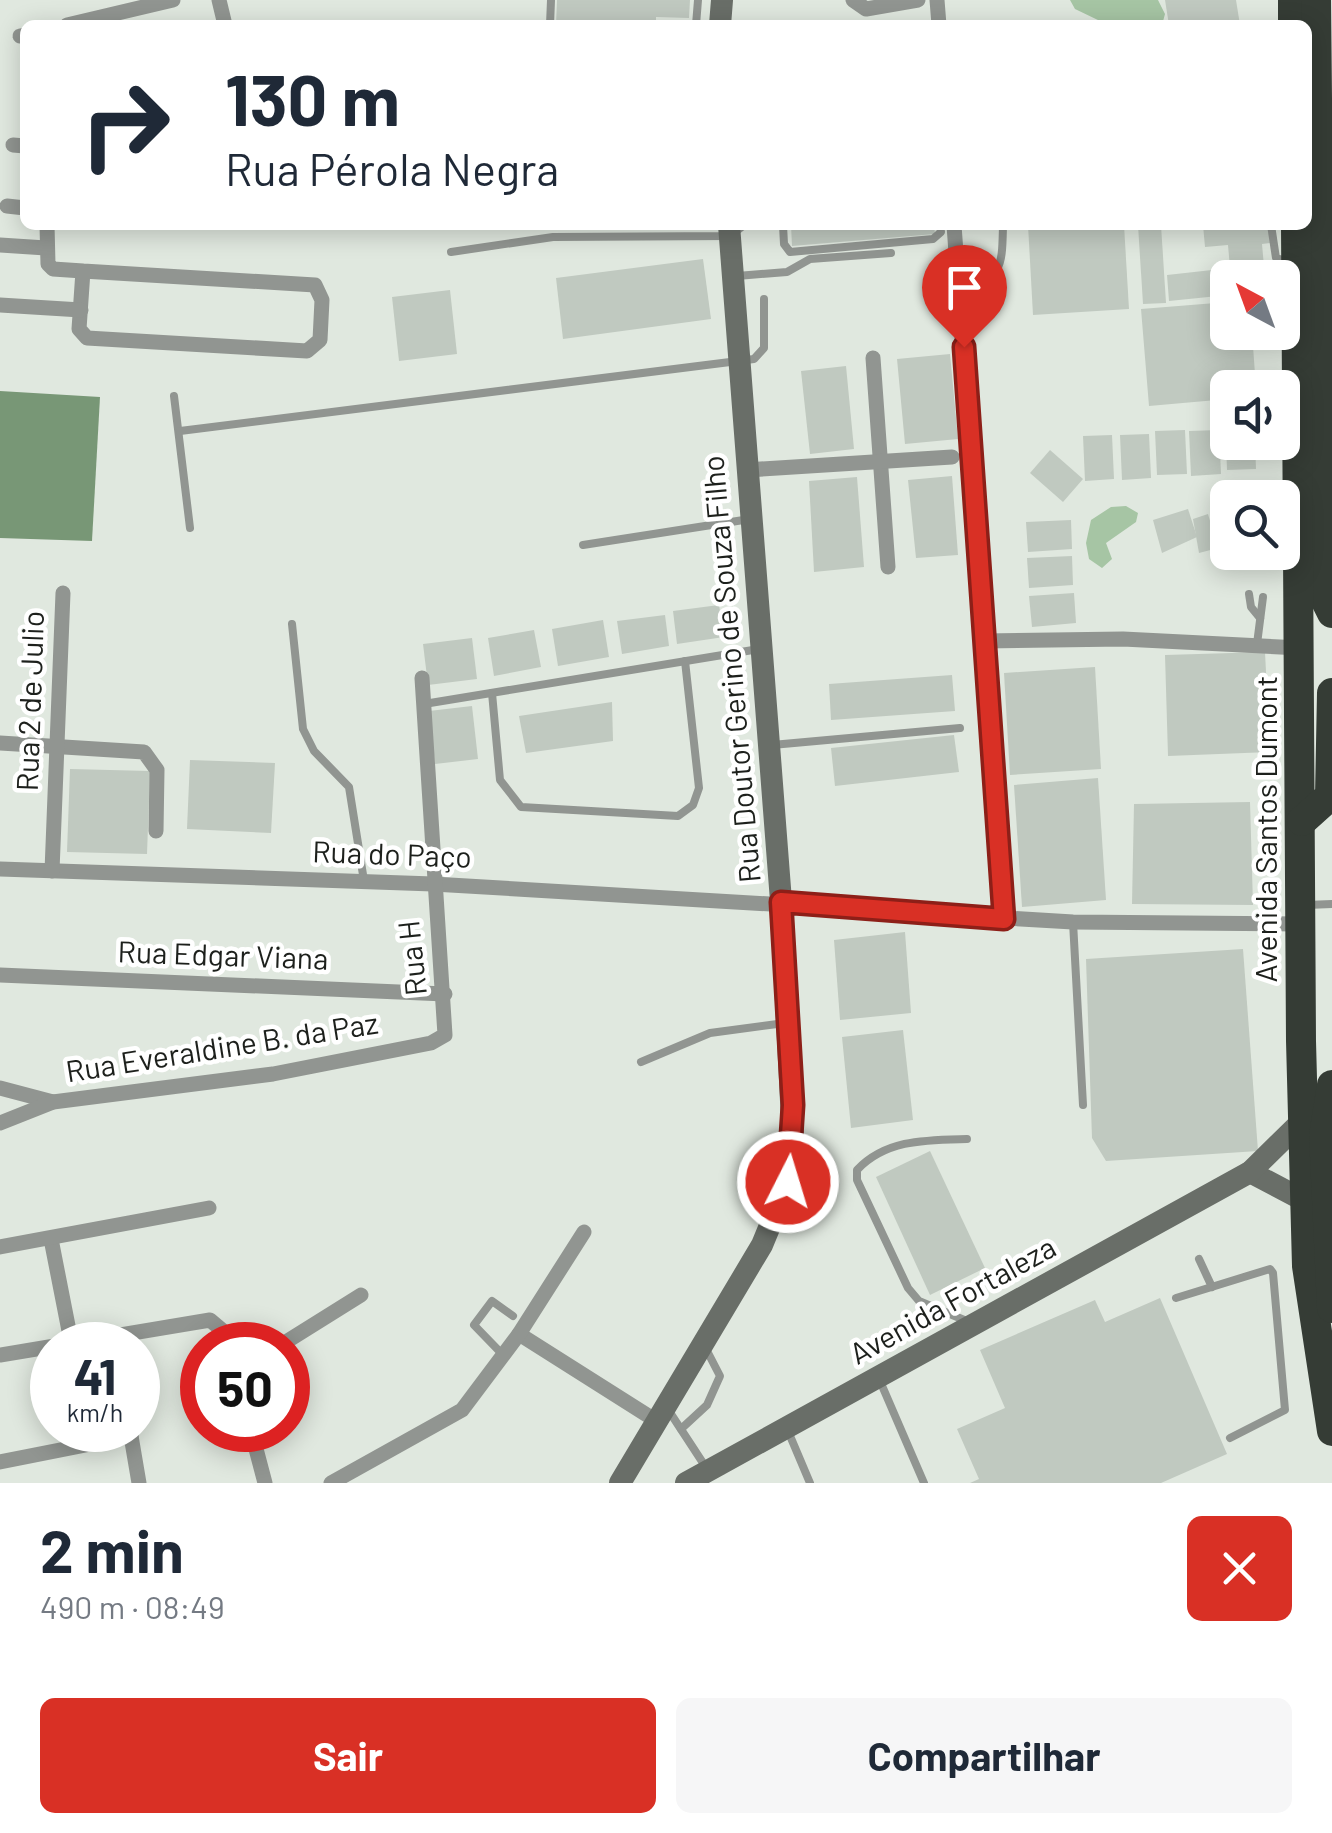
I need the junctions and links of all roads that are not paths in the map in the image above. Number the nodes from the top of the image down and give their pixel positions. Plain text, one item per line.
1 (92, 0) edge
2 (172, 0) edge
3 (853, 0) edge
4 (918, 0) edge
5 (1316, 0) edge
6 (126, 5) edge
7 (96, 18) junction
8 (88, 20) edge
9 (7, 206) dead end
10 (20, 207) edge
11 (47, 230) edge
12 (685, 230) edge
13 (728, 230) edge
14 (734, 230) edge
15 (783, 230) edge
16 (940, 230) edge
17 (954, 230) edge
18 (1004, 230) edge
19 (1272, 230) edge
20 (1296, 230) edge
21 (685, 237) junction
22 (0, 245) edge
23 (46, 248) junction
24 (451, 252) dead end
25 (892, 253) dead end
26 (1286, 260) edge
27 (1296, 260) edge
28 (84, 271) junction
29 (733, 277) junction
30 (959, 283) junction
31 (764, 299) dead end
32 (0, 306) edge
33 (81, 310) junction
34 (1297, 350) edge
35 (1326, 355) edge
36 (738, 358) junction
37 (873, 358) dead end
38 (174, 396) dead end
39 (180, 430) junction
40 (952, 457) dead end
41 (882, 463) junction
42 (746, 470) junction
43 (750, 519) junction
44 (190, 528) dead end
45 (583, 545) dead end
46 (888, 567) dead end
47 (62, 593) dead end
48 (1248, 594) dead end
49 (1262, 597) dead end
50 (1332, 613) edge
51 (1260, 618) junction
52 (292, 624) dead end
53 (984, 641) junction
54 (1257, 644) junction
55 (759, 648) junction
56 (1302, 648) junction
57 (685, 661) junction
58 (422, 678) dead end
59 (492, 693) junction
60 (1332, 693) edge
61 (424, 704) junction
62 (960, 728) dead end
63 (1331, 728) edge
64 (0, 742) edge
65 (57, 744) junction
66 (768, 746) junction
67 (1302, 821) junction
68 (156, 830) dead end
69 (0, 869) edge
70 (52, 871) junction
71 (364, 881) junction
72 (433, 884) junction
73 (781, 902) junction
74 (1312, 911) edge
75 (1004, 919) junction
76 (1073, 922) junction
77 (0, 974) edge
78 (444, 994) junction
79 (788, 1022) junction
80 (447, 1027) joint
81 (641, 1062) dead end
82 (1332, 1085) edge
83 (0, 1088) edge
84 (53, 1102) junction
85 (1083, 1105) dead end
86 (1303, 1120) junction
87 (0, 1124) edge
88 (967, 1139) dead end
89 (1329, 1171) edge
90 (1250, 1172) junction
91 (1306, 1201) junction
92 (209, 1208) dead end
93 (584, 1232) dead end
94 (51, 1239) junction
95 (0, 1247) edge
96 (1199, 1258) dead end
97 (1212, 1287) junction
98 (361, 1295) dead end
99 (1176, 1298) dead end
100 (1332, 1308) edge
101 (512, 1316) dead end
102 (67, 1322) edge
103 (974, 1324) junction
104 (310, 1327) edge
105 (520, 1334) junction
106 (703, 1345) junction
107 (30, 1349) edge
108 (0, 1355) edge
109 (504, 1356) junction
110 (877, 1377) junction
111 (662, 1415) junction
112 (786, 1427) junction
113 (681, 1429) junction
114 (1332, 1431) edge
115 (1230, 1438) dead end
116 (45, 1452) edge
117 (133, 1452) edge
118 (257, 1452) edge
119 (638, 1455) junction
120 (0, 1462) edge
121 (708, 1470) junction
122 (139, 1483) edge
123 (265, 1483) edge
124 (331, 1483) edge
125 (620, 1483) edge
126 (648, 1483) edge
127 (686, 1483) edge
128 (810, 1483) edge
129 (924, 1483) edge

1 - 7 street
2 - 6 street
3 - 4 street
5 - 35 highway
6 - 7 street
7 - 8 street
9 - 10 street
11 - 23 street
12 - 21 lane
13 - 21 lane
14 - 29 main road, Rua Doutor Gerino de Souza Filho
15 - 16 lane
17 - 30 street
18 - 30 lane
19 - 26 lane
20 - 27 highway, Avenida Santos Dumont
21 - 24 lane
22 - 23 street
23 - 28 street
25 - 29 lane
28 - 33 street
28 - 33 street
29 - 36 main road, Rua Doutor Gerino de Souza Filho
30 - 53 street
31 - 36 lane
32 - 33 street
34 - 56 highway, Avenida Santos Dumont
35 - 50 highway
36 - 39 lane
36 - 42 main road, Rua Doutor Gerino de Souza Filho
37 - 41 street
38 - 39 lane
39 - 44 lane
40 - 41 street
41 - 42 street
41 - 46 street
42 - 43 main road, Rua Doutor Gerino de Souza Filho
43 - 45 lane
43 - 55 main road, Rua Doutor Gerino de Souza Filho
47 - 65 street, Rua 2 de Julio
48 - 51 lane
49 - 51 lane
51 - 54 lane
52 - 71 lane
53 - 54 street
53 - 75 street
54 - 56 street
55 - 57 lane
55 - 66 main road, Rua Doutor Gerino de Souza Filho
56 - 67 highway, Avenida Santos Dumont
57 - 59 lane
57 - 59 lane
58 - 61 street, Rua H
59 - 61 lane
60 - 63 highway
61 - 72 street, Rua H
62 - 66 lane
63 - 67 highway
64 - 65 street
65 - 68 street
65 - 70 street, Rua 2 de Julio
66 - 73 main road, Rua Doutor Gerino de Souza Filho
67 - 74 highway, Avenida Santos Dumont
69 - 70 street, Rua do Paço
70 - 71 street, Rua do Paço
71 - 72 street, Rua do Paço
72 - 73 street, Rua do Paço
72 - 78 street, Rua H
73 - 75 street, Rua do Paço
73 - 79 main road, Rua Doutor Gerino de Souza Filho
74 - 76 street, Rua do Paço
74 - 86 highway, Avenida Santos Dumont
75 - 76 street, Rua do Paço
76 - 85 lane
77 - 78 street, Rua Edgar Viana
78 - 80 street, Rua H
79 - 81 lane
79 - 106 main road, Rua Doutor Gerino de Souza Filho
80 - 84 street, Rua Everaldine B. da Paz
82 - 89 highway
83 - 84 street
84 - 87 street, Rua Everaldine B. da Paz
86 - 90 main road, Avenida Fortaleza
86 - 91 highway, Avenida Santos Dumont
88 - 103 lane
89 - 100 highway
90 - 91 main road
90 - 103 main road, Avenida Fortaleza
91 - 114 highway, Avenida Santos Dumont
92 - 94 street
93 - 105 street
94 - 95 street
94 - 102 street
96 - 97 lane
97 - 99 lane
97 - 115 lane
98 - 104 street
101 - 109 lane
103 - 110 main road, Avenida Fortaleza
105 - 109 street
105 - 111 street
106 - 111 main road, Rua Doutor Gerino de Souza Filho
106 - 113 lane
107 - 108 street
109 - 124 street
110 - 112 main road, Avenida Fortaleza
110 - 129 lane
111 - 113 lane
111 - 119 main road, Rua Doutor Gerino de Souza Filho
112 - 121 main road, Avenida Fortaleza
112 - 128 lane
113 - 121 lane
116 - 120 street
117 - 122 street
118 - 123 street
119 - 125 main road, Rua Doutor Gerino de Souza Filho
119 - 126 main road
121 - 127 main road, Avenida Fortaleza

